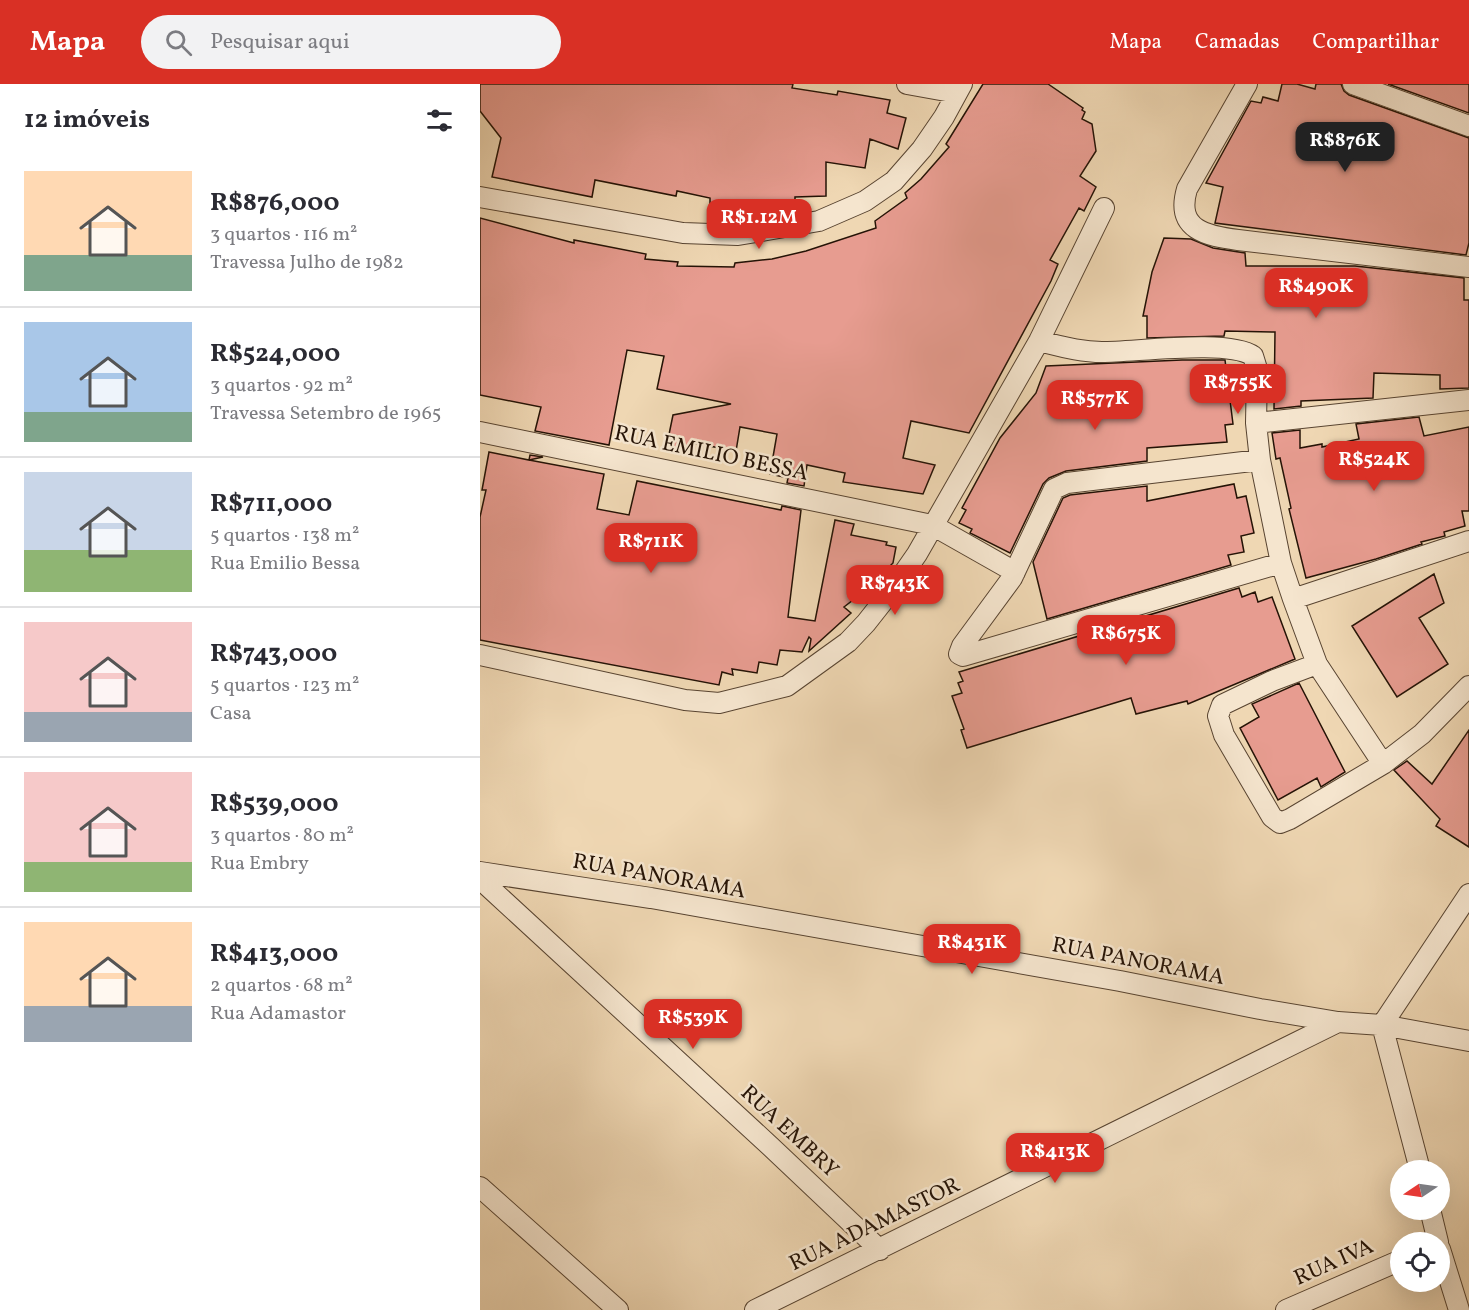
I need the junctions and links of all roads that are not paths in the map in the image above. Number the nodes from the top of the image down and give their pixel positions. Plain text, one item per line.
1 (907, 84) edge
2 (1247, 84) edge
3 (1353, 84) edge
4 (960, 89) edge
5 (1469, 126) edge
6 (480, 197) edge
7 (1104, 208) dead end
8 (1469, 267) edge
9 (1039, 341) junction
10 (1469, 400) edge
11 (1256, 423) junction
12 (480, 432) edge
13 (1260, 460) junction
14 (932, 525) junction
15 (1469, 541) edge
16 (1281, 563) junction
17 (1015, 572) junction
18 (1293, 599) junction
19 (480, 655) edge
20 (1317, 664) junction
21 (1469, 686) edge
22 (1383, 764) junction
23 (480, 872) edge
24 (480, 879) edge
25 (1469, 894) edge
26 (1338, 1022) junction
27 (1382, 1025) junction
28 (1469, 1041) edge
29 (1417, 1160) edge
30 (480, 1188) edge
31 (880, 1250) junction
32 (1390, 1265) edge
33 (1450, 1281) edge
34 (618, 1310) edge
35 (755, 1310) edge
36 (1286, 1310) edge
37 (1459, 1310) edge

1 - 4 street
2 - 8 street
3 - 5 street
4 - 6 street
7 - 9 street
9 - 11 street
9 - 14 street
10 - 11 street
11 - 13 street
12 - 14 street, RUA EMILIO BESSA
13 - 16 street
13 - 17 street
14 - 17 street, RUA EMILIO BESSA
14 - 19 street
15 - 18 street
16 - 17 street
16 - 18 street
18 - 20 street
20 - 22 street
20 - 22 street
21 - 22 street
23 - 26 street, RUA PANORAMA
24 - 31 street, RUA EMBRY
25 - 27 street
26 - 27 street, RUA PANORAMA
26 - 31 street, RUA ADAMASTOR
27 - 28 street, RUA PANORAMA
27 - 29 street
30 - 34 street
31 - 35 street, RUA ADAMASTOR
32 - 36 street, RUA IVA
33 - 37 street

